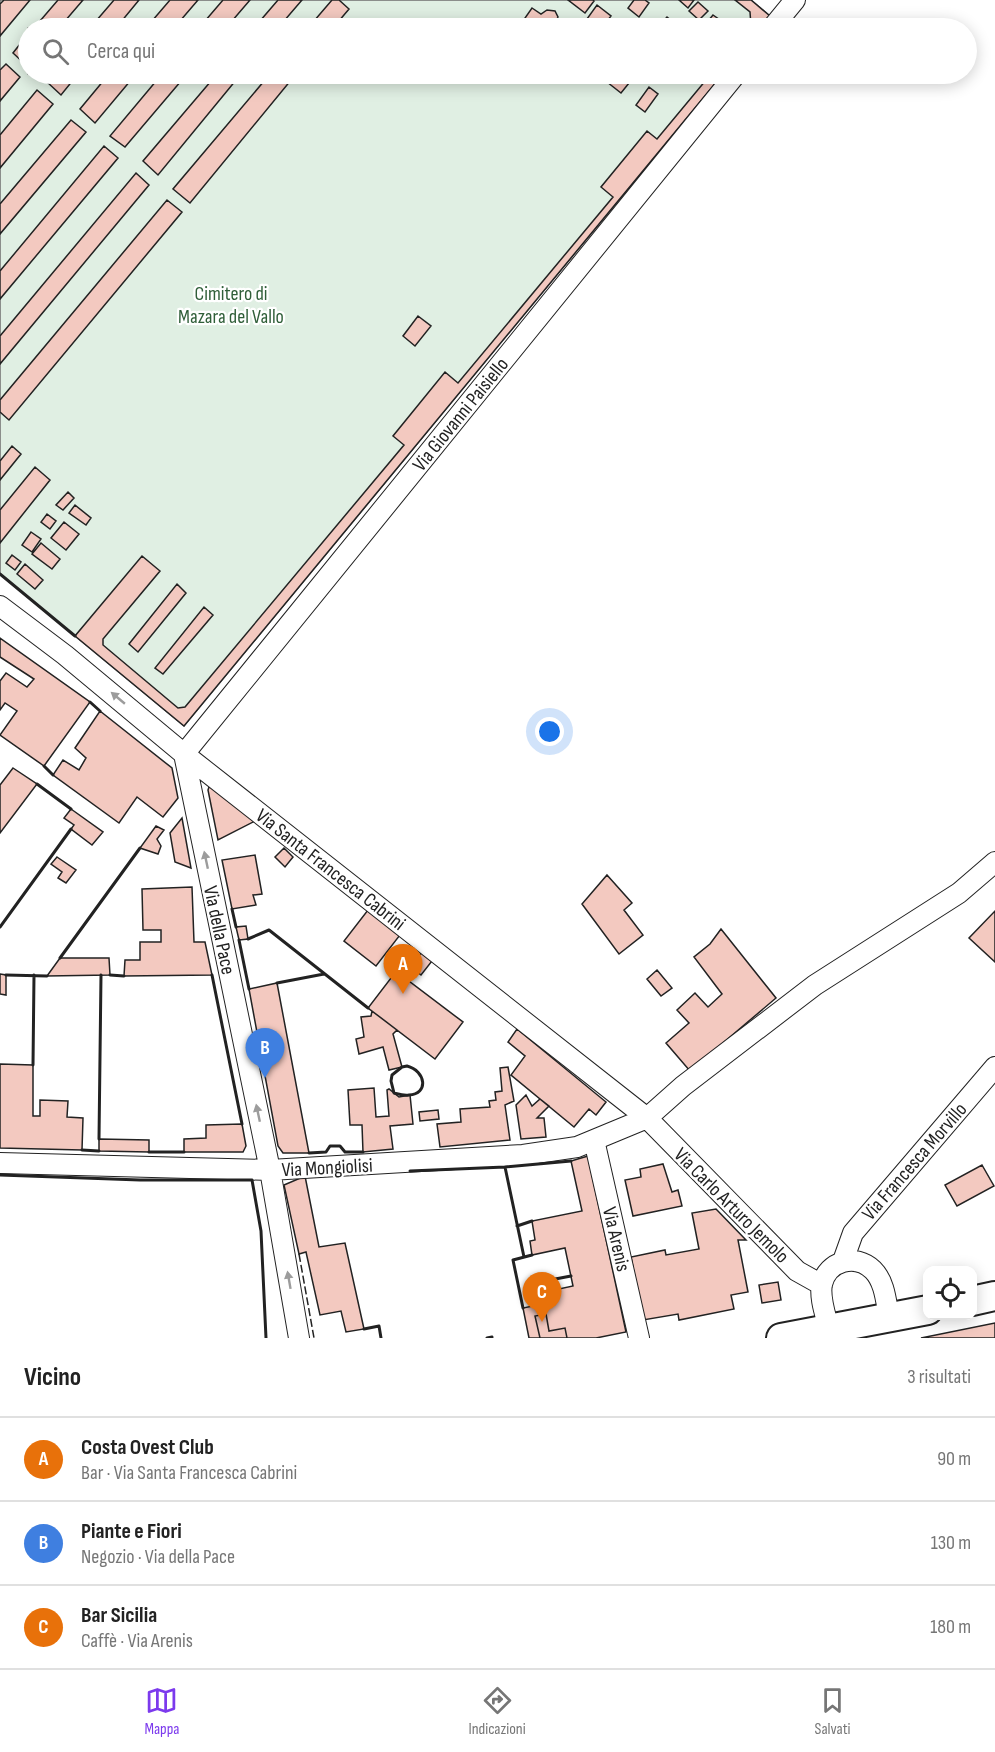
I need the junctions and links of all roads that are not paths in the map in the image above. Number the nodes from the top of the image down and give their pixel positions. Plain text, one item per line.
1 (795, 0) edge
2 (780, 18) edge
3 (728, 84) edge
4 (0, 606) edge
5 (184, 754) junction
6 (995, 862) edge
7 (995, 1067) edge
8 (647, 1118) junction
9 (594, 1140) junction
10 (0, 1163) edge
11 (270, 1170) junction
12 (843, 1261) junction
13 (822, 1285) junction
14 (995, 1296) edge
15 (977, 1300) edge
16 (923, 1311) edge
17 (889, 1317) junction
18 (818, 1333) edge
19 (299, 1338) edge
20 (639, 1338) edge
21 (781, 1338) edge

1 - 2 street
3 - 5 street, Via Giovanni Paisiello
5 -> 4 street
5 - 8 street, Via Santa Francesca Cabrini
11 -> 5 street, Via della Pace
6 - 8 street, Via Mongiolisi
7 - 12 street, Via Francesca Morvillo
8 - 9 street, Via Mongiolisi
8 - 13 street, Via Carlo Arturo Jemolo
9 - 11 street, Via Mongiolisi
9 - 20 street, Via Arenis
10 - 11 street, Via Mongiolisi
19 -> 11 street, Via della Pace
12 - 13 street
12 - 17 street
13 - 18 street
14 - 15 main road
16 - 17 main road
17 - 18 main road
18 - 21 main road

